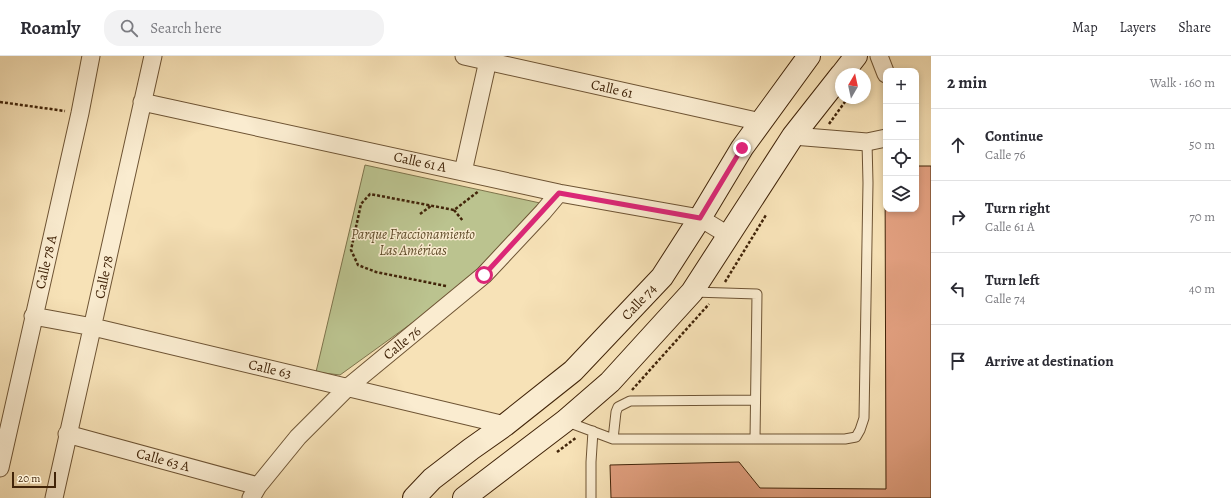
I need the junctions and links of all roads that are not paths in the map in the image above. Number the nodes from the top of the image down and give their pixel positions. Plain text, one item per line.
1 (91, 56) edge
2 (153, 56) edge
3 (464, 56) edge
4 (810, 56) edge
5 (856, 56) edge
6 (879, 56) edge
7 (489, 59) edge
8 (846, 68) edge
9 (884, 68) edge
10 (835, 82) edge
11 (142, 102) junction
12 (761, 122) junction
13 (793, 136) junction
14 (883, 139) edge
15 (867, 142) junction
16 (463, 172) junction
17 (559, 193) junction
18 (700, 218) junction
19 (728, 236) junction
20 (692, 292) junction
21 (34, 316) junction
22 (93, 327) junction
23 (347, 388) junction
24 (756, 400) junction
25 (565, 421) junction
26 (505, 425) junction
27 (593, 431) junction
28 (68, 434) junction
29 (613, 439) junction
30 (755, 439) junction
31 (0, 468) edge
32 (255, 492) edge
33 (54, 498) edge
34 (414, 498) edge
35 (464, 498) edge
36 (591, 498) edge

1 - 21 street, Calle 78 A
2 - 11 street, Calle 78
3 - 7 street, Calle 61
4 - 12 main road, Calle 74
5 - 8 main road
6 - 9 street
7 - 12 street, Calle 61
7 - 16 street
10 - 13 main road
11 - 16 street, Calle 61 A
11 - 22 street, Calle 78
12 - 18 main road, Calle 74
13 - 15 street
13 - 19 main road
14 - 15 street
15 - 30 lane
16 - 17 street, Calle 61 A
17 - 18 street, Calle 61 A
17 - 23 street, Calle 76
18 - 19 street
18 - 26 main road, Calle 74
19 - 20 main road
20 - 24 lane
20 - 25 main road
21 - 22 street, Calle 63
21 - 31 street, Calle 78 A
22 - 23 street, Calle 63
22 - 28 street, Calle 78
23 - 26 street, Calle 63
23 - 32 street, Calle 76
24 - 29 lane
24 - 30 lane
25 - 27 lane
25 - 35 main road
26 - 34 main road, Calle 74
27 - 29 lane
27 - 36 lane
28 - 32 street, Calle 63 A
28 - 33 street, Calle 78
29 - 30 lane

